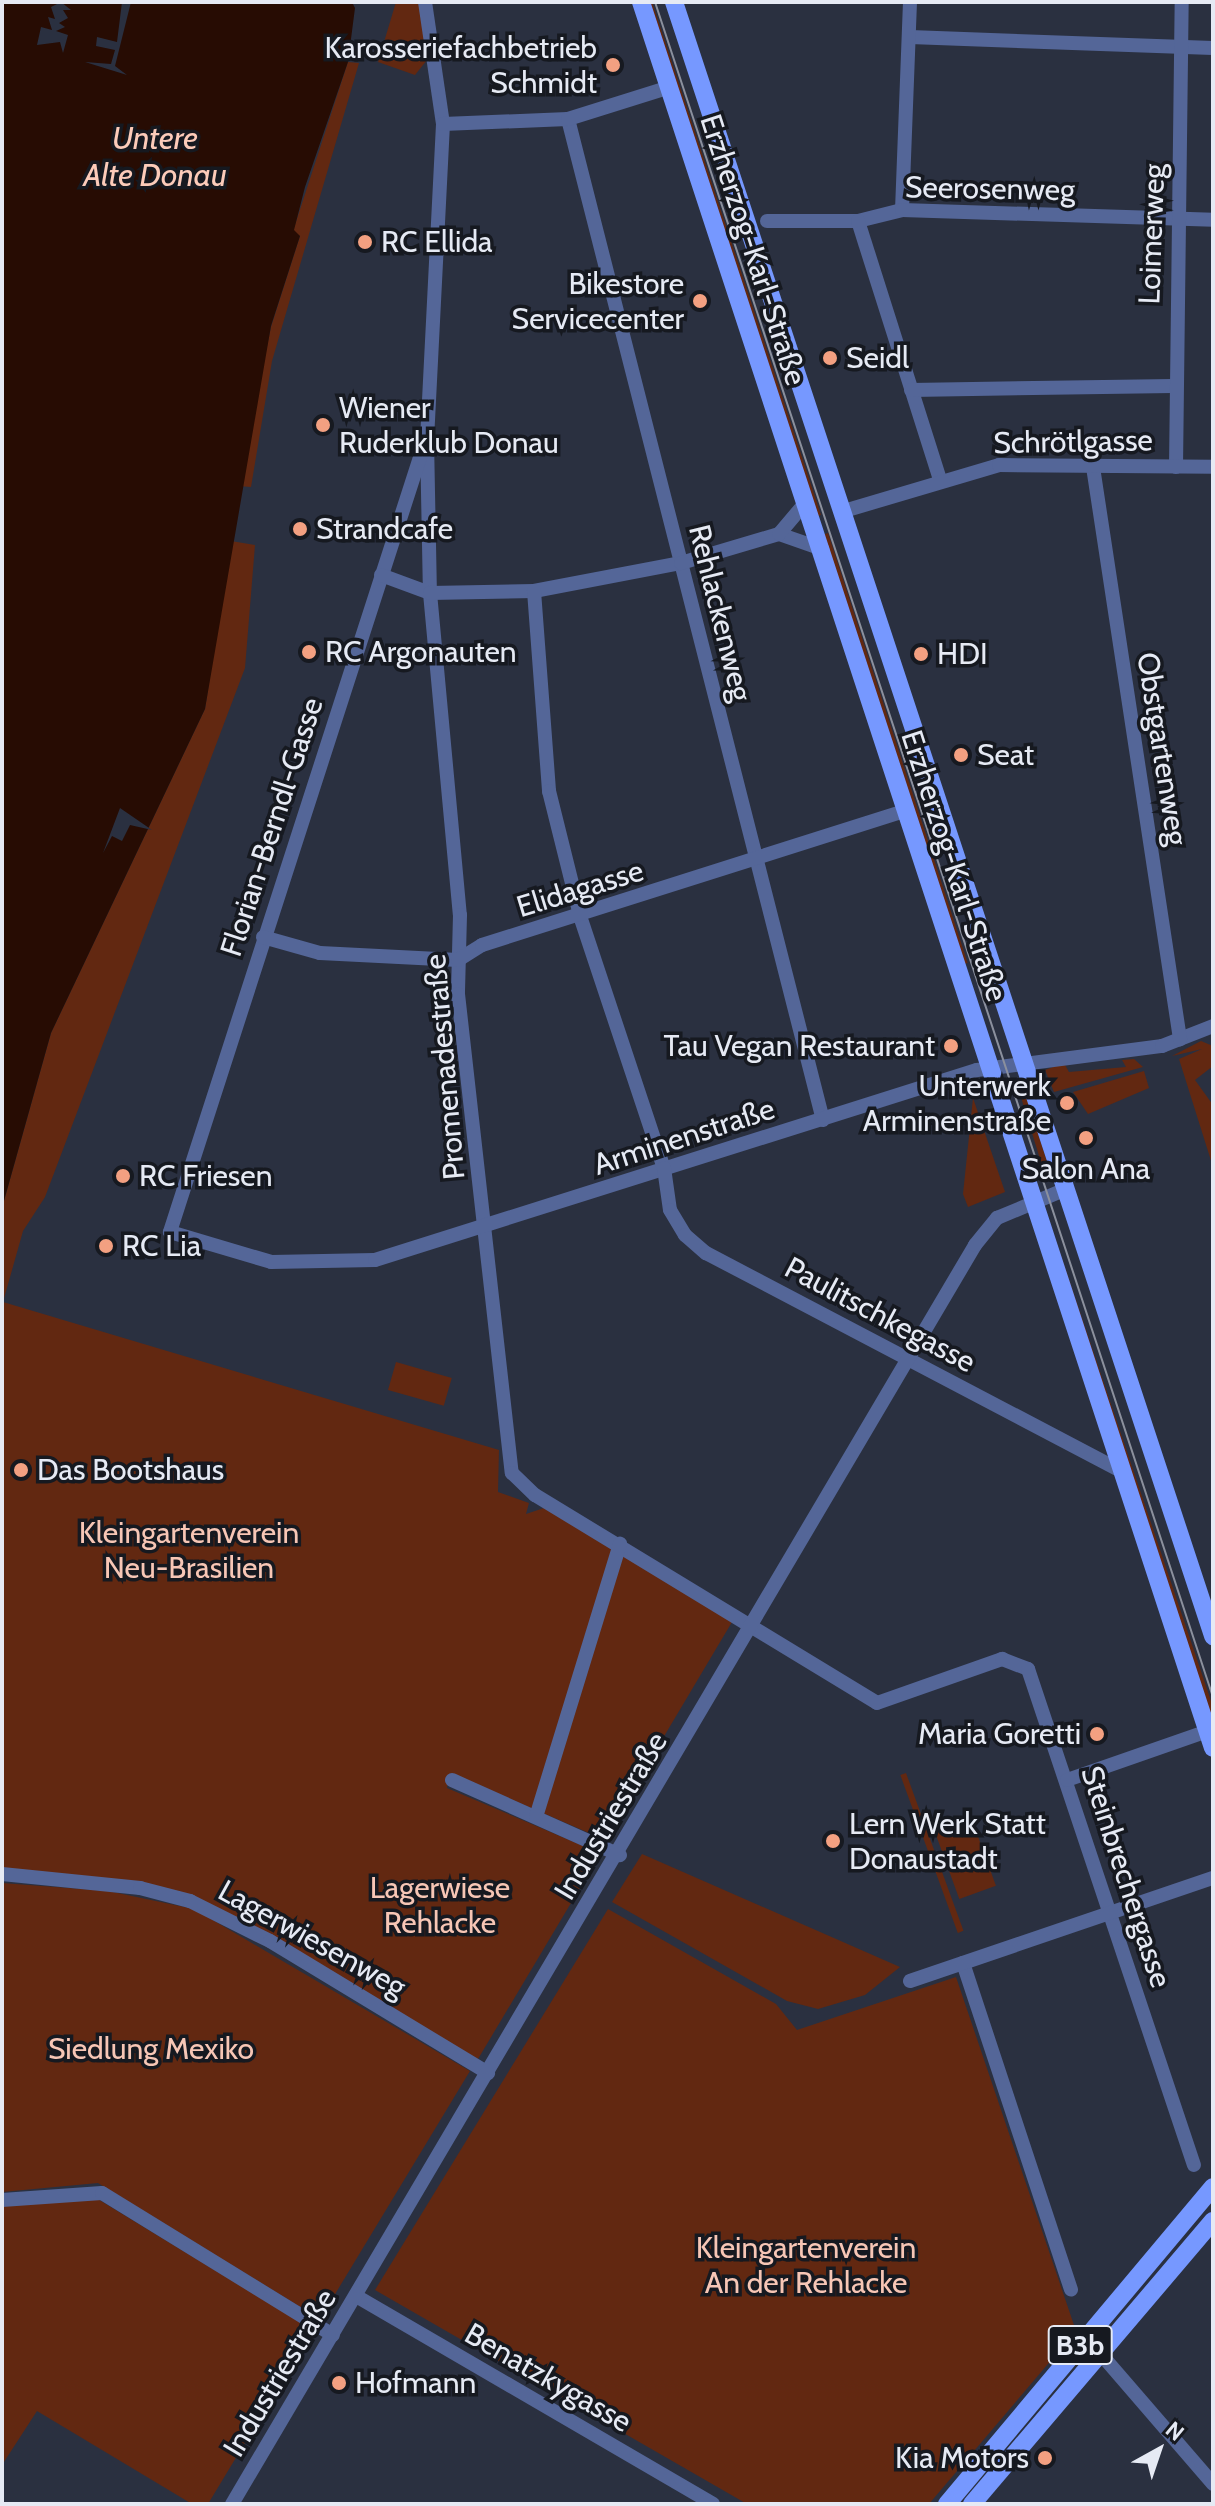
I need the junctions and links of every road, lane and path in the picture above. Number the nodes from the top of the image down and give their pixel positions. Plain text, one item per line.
1 (425, 2) edge
2 (641, 2) edge
3 (674, 2) edge
4 (910, 2) edge
5 (1182, 2) edge
6 (910, 37) junction
7 (1181, 47) junction
8 (1213, 48) edge
9 (670, 87) junction
10 (568, 119) junction
11 (443, 124) junction
12 (902, 210) junction
13 (1179, 219) junction
14 (1213, 220) edge
15 (767, 221) dead end
16 (858, 221) junction
17 (1173, 386) junction
18 (911, 390) junction
19 (427, 440) junction
20 (1093, 467) junction
21 (1176, 467) junction
22 (1213, 467) edge
23 (940, 479) junction
24 (805, 498) junction
25 (844, 511) junction
26 (779, 534) junction
27 (822, 549) junction
28 (681, 563) junction
29 (381, 575) junction
30 (534, 591) junction
31 (430, 593) junction
32 (907, 810) junction
33 (755, 861) junction
34 (581, 919) junction
35 (263, 937) junction
36 (458, 960) junction
37 (1213, 1026) edge
38 (1180, 1039) junction
39 (1021, 1060) junction
40 (989, 1067) junction
41 (823, 1120) junction
42 (664, 1168) junction
43 (1064, 1190) junction
44 (1032, 1203) junction
45 (488, 1230) junction
46 (170, 1232) joint
47 (911, 1362) junction
48 (1117, 1469) junction
49 (620, 1544) junction
50 (754, 1626) junction
51 (1213, 1636) edge
52 (1210, 1739) edge
53 (452, 1780) dead end
54 (1067, 1780) junction
55 (536, 1817) junction
56 (620, 1855) junction
57 (2, 1874) edge
58 (1213, 1878) edge
59 (1111, 1912) junction
60 (963, 1963) junction
61 (910, 1981) dead end
62 (488, 2073) junction
63 (1194, 2165) dead end
64 (1213, 2187) edge
65 (2, 2200) edge
66 (1213, 2221) edge
67 (1071, 2290) dead end
68 (356, 2296) junction
69 (333, 2335) junction
70 (1100, 2353) junction
71 (1213, 2484) edge
72 (232, 2504) edge
73 (713, 2504) edge
74 (947, 2504) edge
75 (972, 2504) edge

1 - 11 street, Florian-Berndl-Gasse
2 - 9 main road, Erzherzog-Karl-Straße
3 - 25 main road, Erzherzog-Karl-Straße
4 - 6 street
5 - 7 street, Loimerweg
6 - 7 street
6 - 12 street
7 - 8 street
7 - 13 street, Loimerweg
9 - 10 street
9 - 24 main road, Erzherzog-Karl-Straße
10 - 11 street
10 - 28 street, Rehlackenweg
11 - 19 street, Florian-Berndl-Gasse
12 - 13 street, Seerosenweg
12 - 16 street, Seerosenweg
13 - 14 street, Seerosenweg
13 - 17 street, Loimerweg
15 - 16 street, Seerosenweg
16 - 18 street
17 - 18 street
17 - 21 street, Loimerweg
18 - 23 street
19 - 29 street, Florian-Berndl-Gasse
19 - 31 street, Florian-Berndl-Gasse
20 - 21 street, Schrötlgasse
20 - 23 street, Schrötlgasse
20 - 38 street, Obstgartenweg
21 - 22 street, Schrötlgasse
23 - 25 street, Schrötlgasse
24 - 26 street
24 - 27 main road, Erzherzog-Karl-Straße
25 - 39 main road, Erzherzog-Karl-Straße
26 - 27 street
26 - 28 street
27 - 32 main road, Erzherzog-Karl-Straße
28 - 30 street
28 - 33 street, Rehlackenweg
29 - 31 street
29 - 35 street, Florian-Berndl-Gasse
30 - 31 street
30 - 34 street, Paulitschkegasse
31 - 36 street, Promenadestraße
32 - 33 street, Elidagasse
32 - 40 main road, Erzherzog-Karl-Straße
33 - 34 street, Elidagasse
33 - 41 street, Rehlackenweg
34 - 36 street, Elidagasse
34 - 42 street, Paulitschkegasse
35 - 36 street, Elidagasse
35 - 46 street, Florian-Berndl-Gasse
36 - 45 street, Promenadestraße
37 - 38 street, Arminenstraße
38 - 39 street, Arminenstraße
39 - 40 street, Arminenstraße
39 - 43 main road, Erzherzog-Karl-Straße
40 - 41 street, Arminenstraße
40 - 44 main road, Erzherzog-Karl-Straße
41 - 42 street, Arminenstraße
42 - 45 street, Arminenstraße
42 - 47 street, Paulitschkegasse
43 - 44 street, Industriestraße
43 - 51 main road, Erzherzog-Karl-Straße
44 - 47 street, Industriestraße
44 - 48 main road, Erzherzog-Karl-Straße
45 - 46 street, Arminenstraße
45 - 49 street, Promenadestraße
47 - 48 street, Paulitschkegasse
47 - 50 street, Industriestraße
48 - 52 main road, Erzherzog-Karl-Straße
49 - 50 street
49 - 55 street
50 - 54 street, Steinbrechergasse
50 - 56 street, Industriestraße
52 - 54 street
53 - 55 street
54 - 59 street, Steinbrechergasse
55 - 56 street
56 - 62 street, Industriestraße
57 - 62 street, Lagerwiesenweg
58 - 59 street
59 - 60 street
59 - 63 street, Steinbrechergasse
60 - 61 street
60 - 67 street
62 - 68 street, Industriestraße
64 - 74 main road, B3b
65 - 69 street
66 - 70 main road, B3b
68 - 69 street, Industriestraße
68 - 73 street, Benatzkygasse
69 - 72 street, Industriestraße
70 - 71 street
70 - 75 main road, B3b

